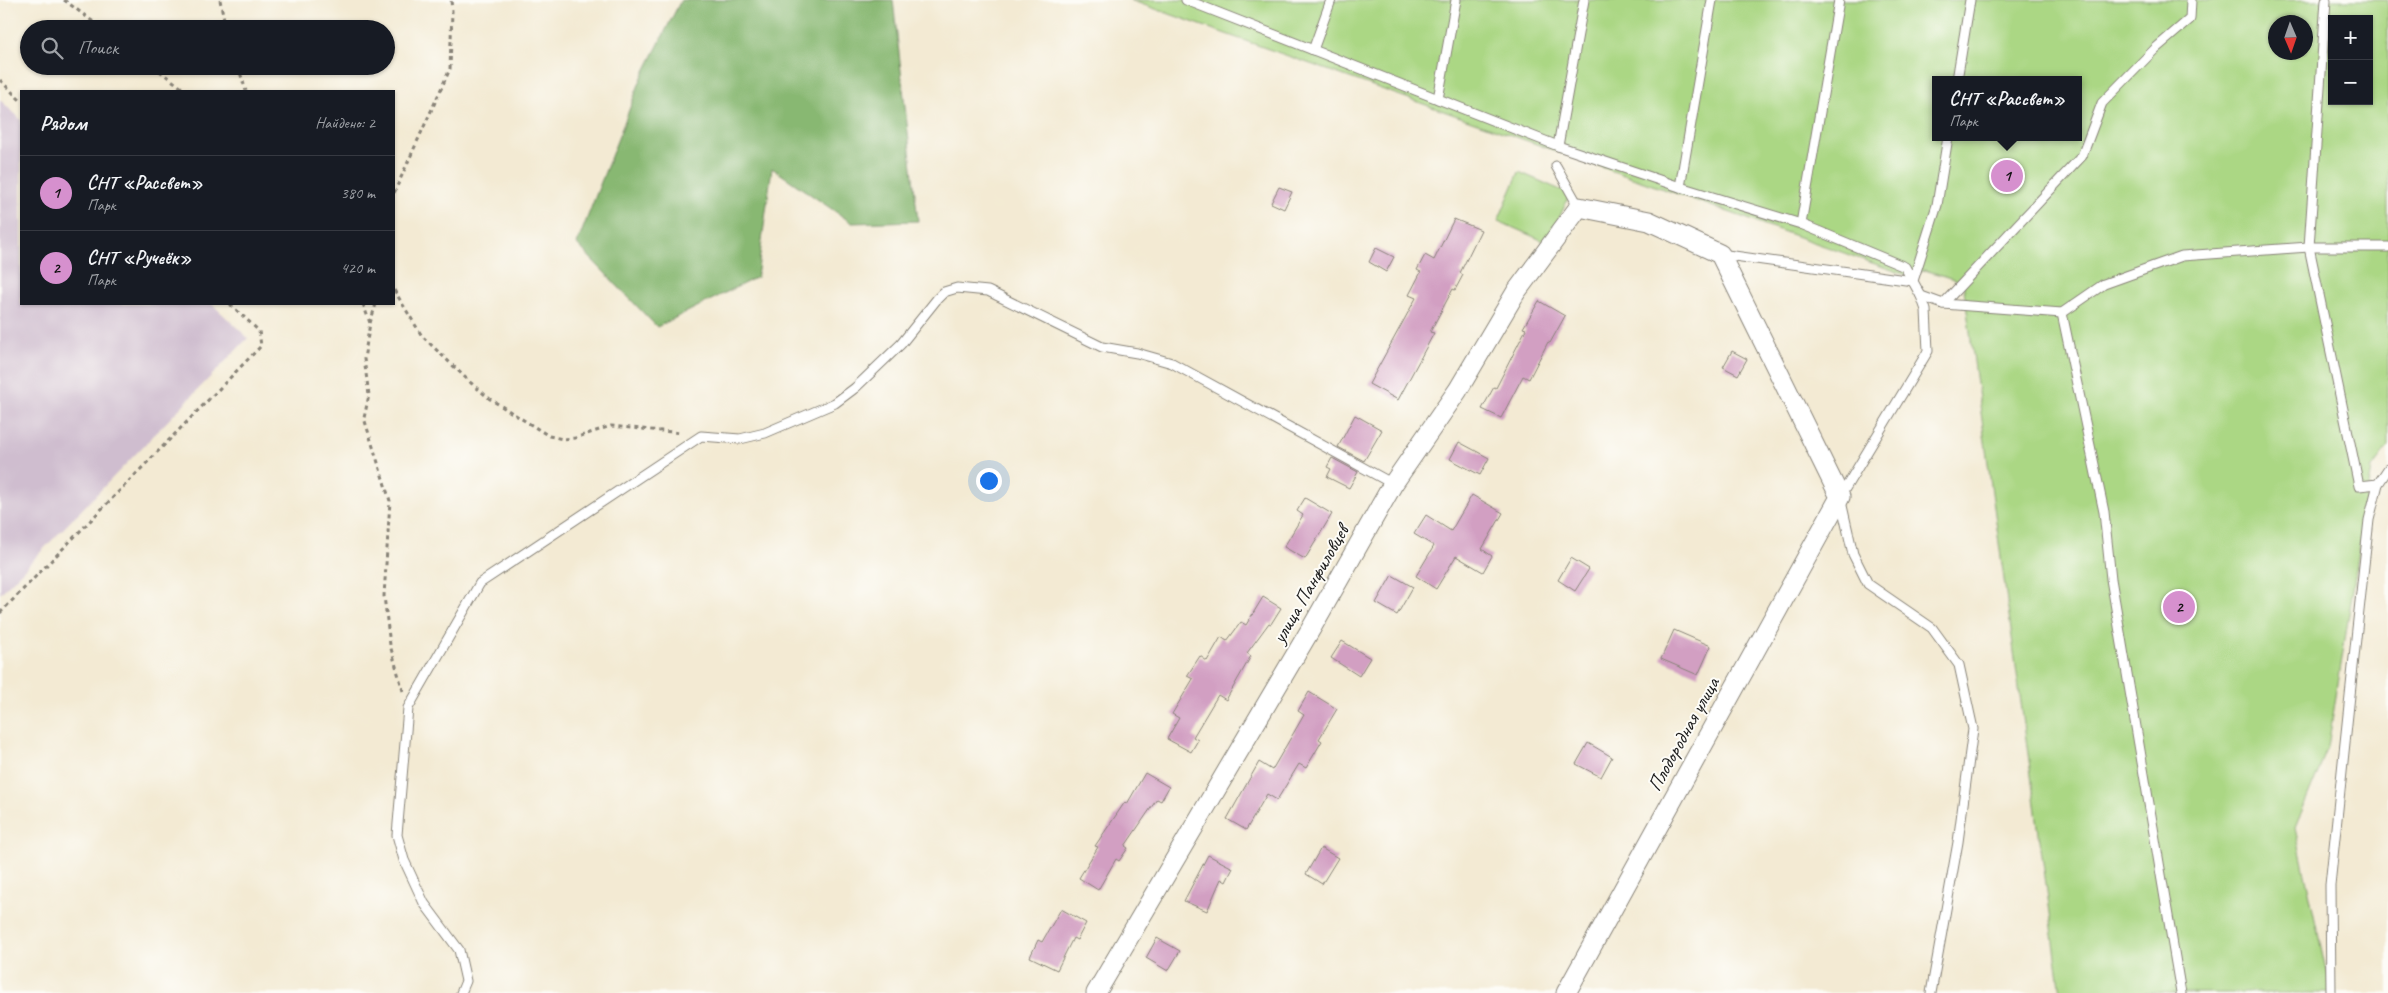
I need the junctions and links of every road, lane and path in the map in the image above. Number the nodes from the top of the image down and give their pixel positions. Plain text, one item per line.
1 (64, 0) edge
2 (220, 0) edge
3 (451, 0) edge
4 (1186, 0) edge
5 (1331, 0) edge
6 (1456, 0) edge
7 (1584, 0) edge
8 (1712, 0) edge
9 (1839, 0) edge
10 (1970, 0) edge
11 (2191, 0) edge
12 (2326, 0) edge
13 (91, 20) edge
14 (224, 20) edge
15 (1313, 50) junction
16 (164, 75) edge
17 (241, 75) edge
18 (1958, 76) edge
19 (0, 80) edge
20 (185, 90) edge
21 (246, 90) edge
22 (1438, 99) junction
23 (20, 100) edge
24 (1947, 141) edge
25 (1558, 146) junction
26 (1556, 166) dead end
27 (1680, 187) junction
28 (395, 191) edge
29 (1579, 207) junction
30 (1801, 224) junction
31 (2309, 247) junction
32 (2388, 247) edge
33 (1720, 254) junction
34 (1913, 281) junction
35 (395, 292) edge
36 (1921, 296) junction
37 (1943, 304) junction
38 (231, 305) edge
39 (363, 305) edge
40 (376, 305) edge
41 (2062, 313) junction
42 (370, 323) junction
43 (701, 436) junction
44 (2388, 469) edge
45 (1393, 484) junction
46 (2378, 484) junction
47 (1840, 497) junction
48 (0, 613) edge
49 (408, 708) junction
50 (461, 993) edge
51 (1096, 993) edge
52 (1566, 993) edge
53 (1931, 993) edge
54 (2181, 993) edge
55 (2331, 993) edge

1 - 13 path
2 - 14 path
3 - 28 path
4 - 15 lane
5 - 15 lane
6 - 22 lane
7 - 25 lane
8 - 27 lane
9 - 30 lane
10 - 18 lane
11 - 37 lane
12 - 31 lane
15 - 22 lane
16 - 20 path
17 - 21 path
19 - 23 path
22 - 25 lane
24 - 34 lane
25 - 27 lane
26 - 29 lane
27 - 30 lane
29 - 33 street
29 - 45 street, улица Панфиловцев
30 - 34 lane
31 - 32 lane
31 - 41 lane
31 - 46 lane
33 - 34 lane
33 - 47 street
34 - 36 lane
35 - 43 path
36 - 37 lane
36 - 47 lane
37 - 41 lane
38 - 48 path
39 - 42 path
40 - 42 path
41 - 54 lane
42 - 49 path
43 - 45 lane
43 - 49 lane
44 - 46 lane
45 - 51 street, улица Панфиловцев
46 - 55 lane
47 - 52 street, Плодородная улица
47 - 53 lane
49 - 50 lane

